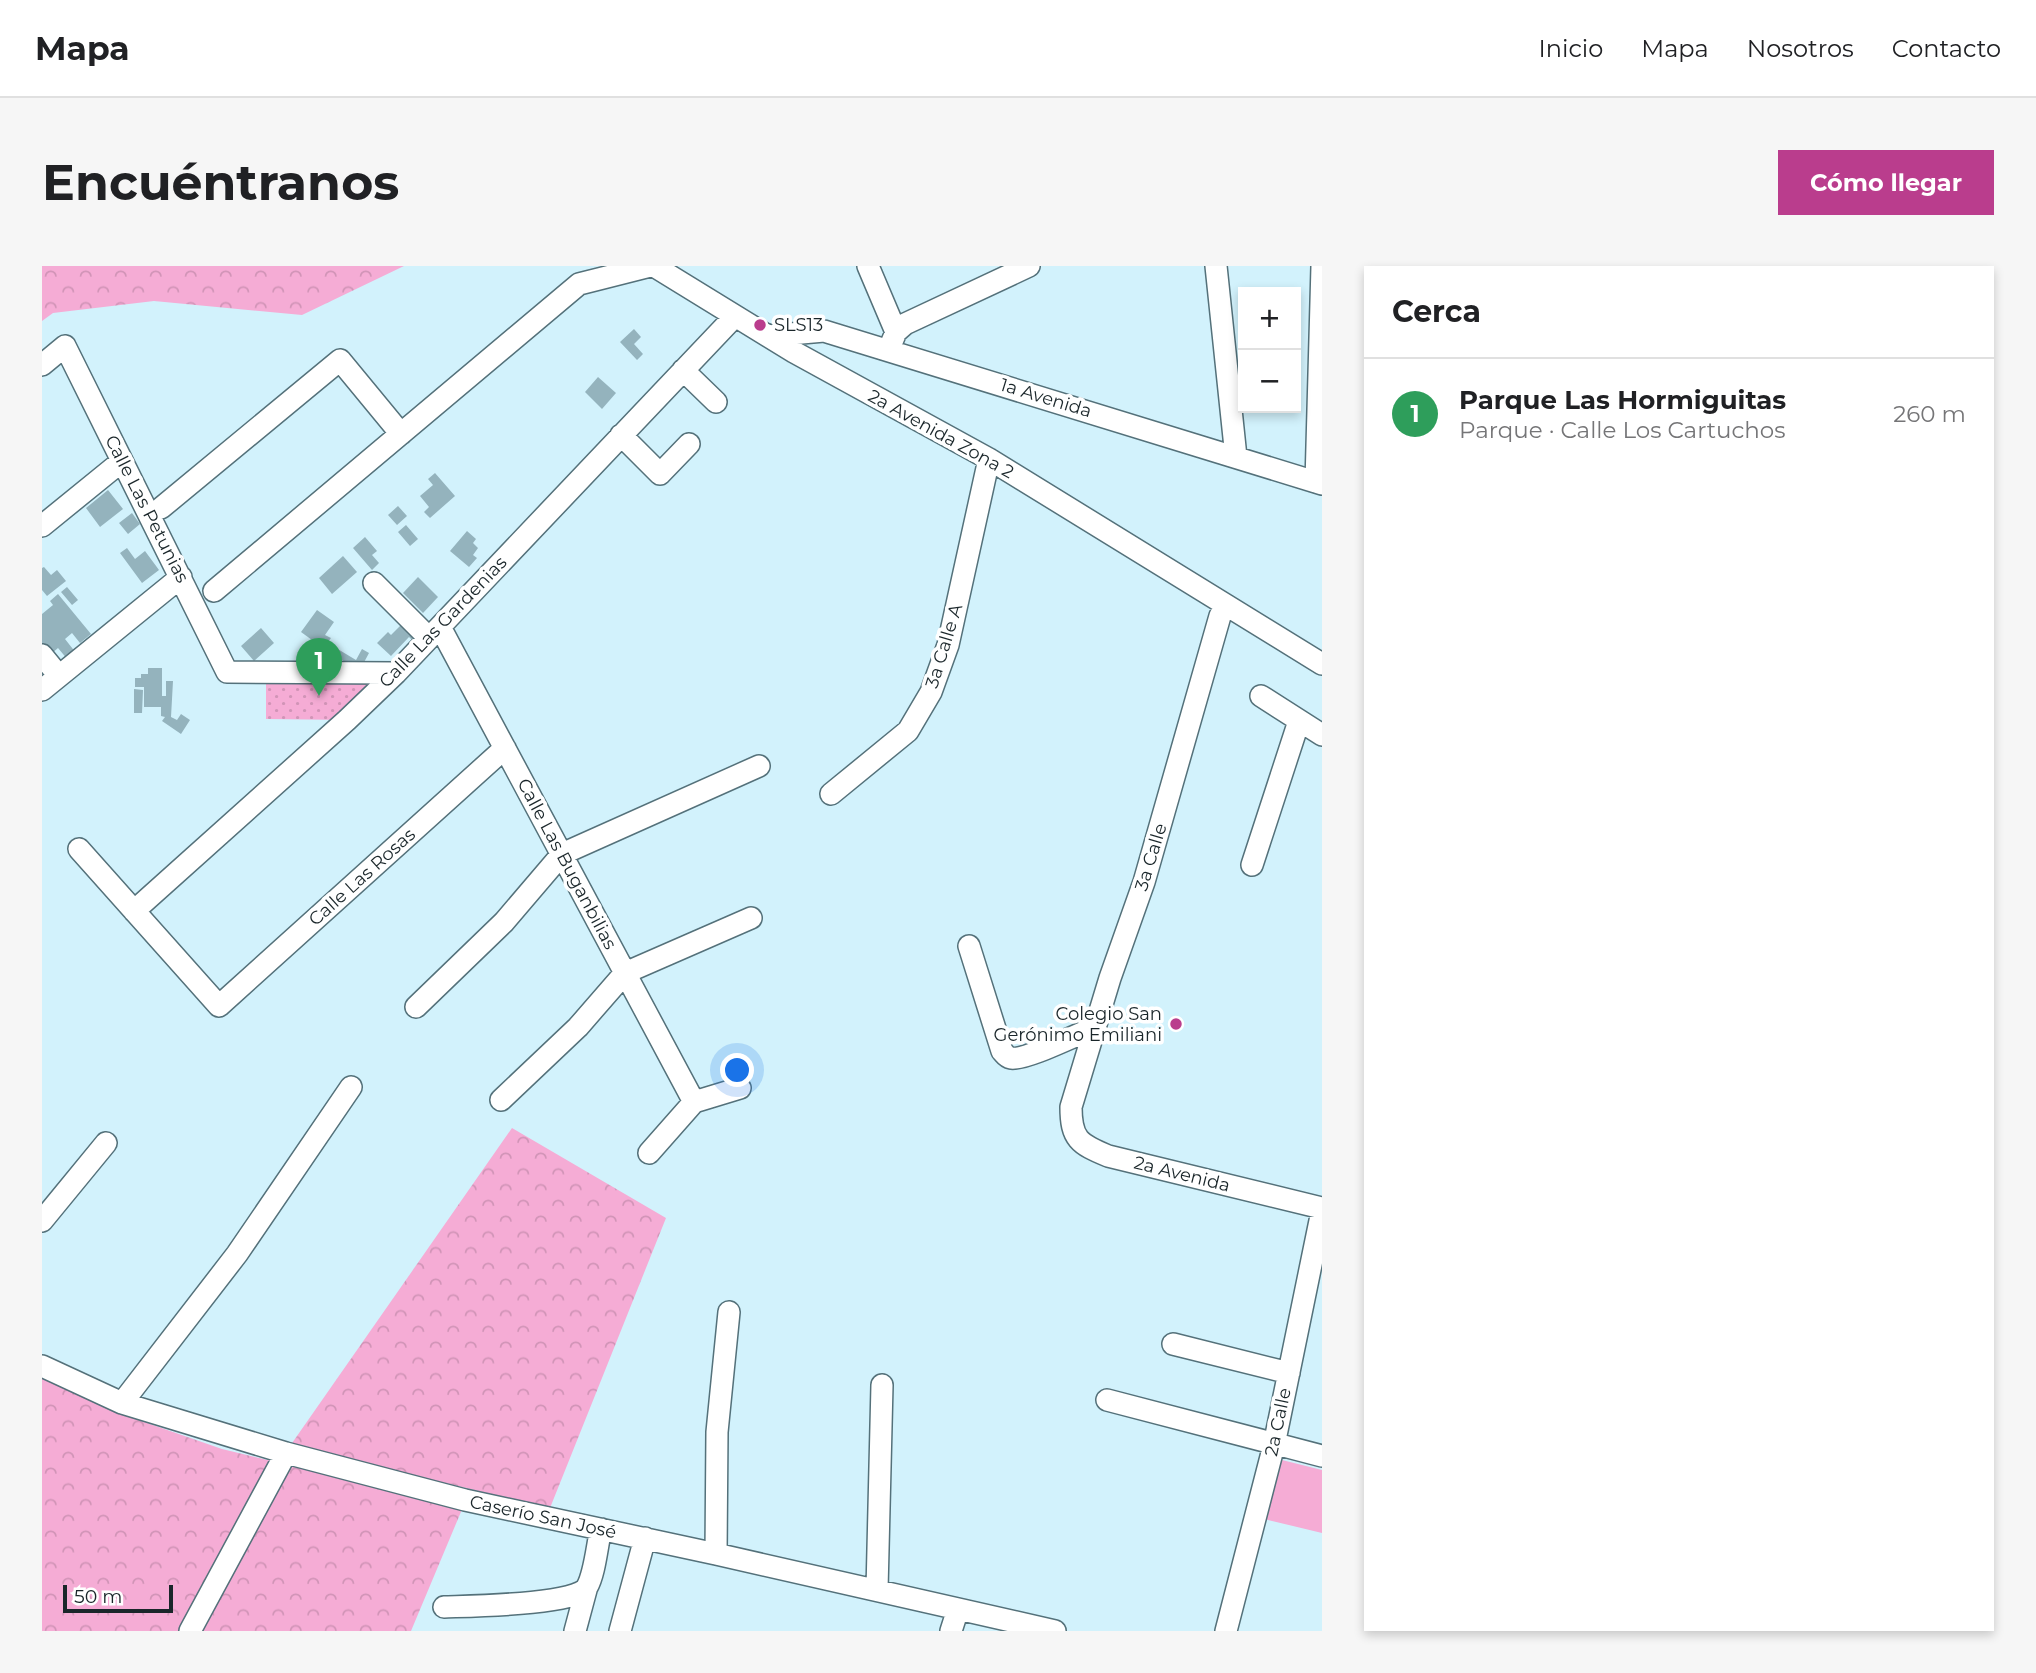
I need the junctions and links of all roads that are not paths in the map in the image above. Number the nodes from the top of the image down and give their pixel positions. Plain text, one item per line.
1 (652, 266) edge
2 (867, 266) edge
3 (1216, 266) edge
4 (1322, 266) edge
5 (1026, 267) edge
6 (735, 316) junction
7 (768, 336) junction
8 (893, 341) junction
9 (42, 365) edge
10 (683, 370) junction
11 (716, 402) dead end
12 (401, 434) junction
13 (621, 435) junction
14 (689, 444) dead end
15 (1237, 457) junction
16 (989, 458) junction
17 (122, 461) junction
18 (1319, 483) edge
19 (161, 508) dead end
20 (42, 526) edge
21 (181, 578) junction
22 (374, 583) dead end
23 (214, 591) dead end
24 (1225, 606) junction
25 (435, 632) junction
26 (42, 655) edge
27 (1322, 664) edge
28 (396, 673) junction
29 (59, 676) junction
30 (42, 690) edge
31 (1261, 696) dead end
32 (1299, 721) junction
33 (1322, 735) edge
34 (505, 748) junction
35 (759, 766) dead end
36 (831, 794) dead end
37 (79, 849) dead end
38 (562, 854) junction
39 (1252, 865) dead end
40 (134, 911) junction
41 (751, 918) dead end
42 (969, 946) dead end
43 (625, 973) junction
44 (416, 1007) dead end
45 (1096, 1027) junction
46 (351, 1087) dead end
47 (740, 1088) dead end
48 (501, 1100) dead end
49 (694, 1102) junction
50 (1071, 1107) joint
51 (106, 1143) dead end
52 (649, 1153) dead end
53 (1322, 1209) edge
54 (42, 1221) edge
55 (729, 1311) dead end
56 (1173, 1344) dead end
57 (42, 1366) edge
58 (1289, 1373) junction
59 (882, 1385) dead end
60 (1107, 1400) dead end
61 (122, 1403) junction
62 (1274, 1445) junction
63 (286, 1453) junction
64 (1322, 1456) edge
65 (601, 1529) junction
66 (645, 1538) junction
67 (716, 1554) junction
68 (586, 1590) junction
69 (877, 1590) junction
70 (444, 1607) dead end
71 (958, 1609) junction
72 (190, 1631) edge
73 (575, 1631) edge
74 (620, 1631) edge
75 (951, 1631) edge
76 (1055, 1631) edge
77 (1226, 1631) edge

1 - 6 street, 2a Avenida Zona 2
1 - 12 street
2 - 8 street
3 - 15 street
4 - 18 street
5 - 8 street
6 - 7 street, 2a Avenida Zona 2
6 - 10 street, Calle Las Gardenias
7 - 8 street, 1a Avenida
7 - 16 street, 2a Avenida Zona 2
8 - 15 street, 1a Avenida
9 - 17 street, Calle Las Petunias
10 - 11 street
10 - 13 street, Calle Las Gardenias
12 - 19 street
12 - 23 street
13 - 14 street
13 - 25 street, Calle Las Gardenias
15 - 18 street, 1a Avenida
16 - 24 street, 2a Avenida Zona 2
16 - 36 street, 3a Calle A
17 - 20 street
17 - 21 street, Calle Las Petunias
21 - 28 street, Calle Las Petunias
21 - 29 street
22 - 25 street, Calle Las Buganbilias
24 - 27 street
24 - 45 street, 3a Calle
25 - 28 street, Calle Las Gardenias
25 - 34 street, Calle Las Buganbilias
26 - 29 street
28 - 40 street, Calle Las Gardenias
29 - 30 street
31 - 32 street
32 - 33 street
32 - 39 street
34 - 38 street, Calle Las Buganbilias
34 - 40 street, Calle Las Rosas
35 - 38 street
37 - 40 street
38 - 43 street, Calle Las Buganbilias
38 - 44 street
41 - 43 street
42 - 45 street
43 - 48 street
43 - 49 street, Calle Las Buganbilias
45 - 50 street, 3a Calle
46 - 61 street
47 - 49 street
49 - 52 street
50 - 53 street, 2a Avenida
51 - 54 street
53 - 58 street, 2a Calle
55 - 67 street
56 - 58 street
57 - 61 street, Caserío San José
58 - 62 street, 2a Calle
59 - 69 street
60 - 62 street
61 - 63 street, Caserío San José
62 - 64 street
62 - 77 street, 2a Calle
63 - 65 street, Caserío San José
63 - 72 street
65 - 66 street, Caserío San José
65 - 68 street
66 - 67 street, Caserío San José
66 - 74 street
67 - 69 street, Caserío San José
68 - 70 street
68 - 73 street
69 - 71 street, Caserío San José
71 - 75 street
71 - 76 street, Caserío San José

